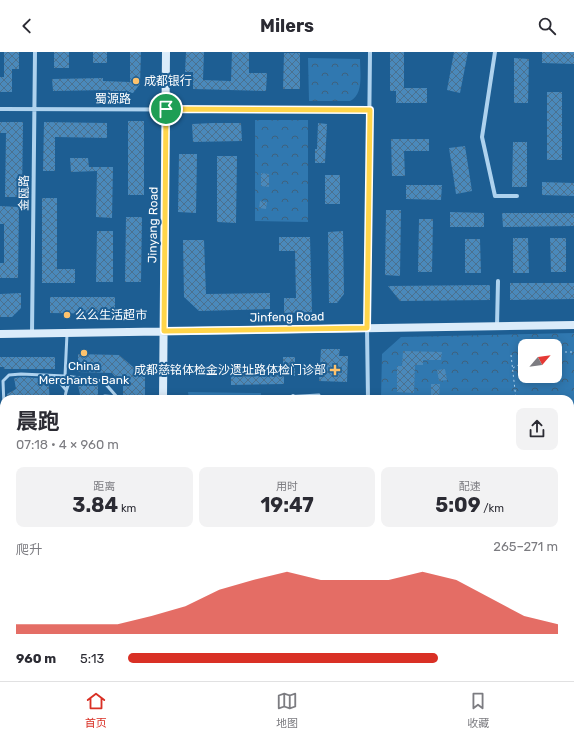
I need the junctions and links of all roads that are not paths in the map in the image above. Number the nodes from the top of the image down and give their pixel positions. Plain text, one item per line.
1 (35, 52) edge
2 (166, 52) edge
3 (370, 52) edge
4 (495, 52) edge
5 (0, 109) edge
6 (35, 109) junction
7 (166, 109) junction
8 (370, 110) junction
9 (517, 196) dead end
10 (498, 281) dead end
11 (574, 325) edge
12 (497, 326) junction
13 (367, 328) junction
14 (164, 331) junction
15 (67, 333) junction
16 (0, 334) edge
17 (32, 334) junction
18 (63, 376) junction
19 (70, 377) junction
20 (66, 390) junction
21 (2, 391) edge
22 (65, 395) edge
23 (115, 395) edge
24 (163, 395) edge
25 (368, 395) edge

1 - 6 street, 金瓯路
2 - 7 street, Jinyang Road
3 - 8 street
4 - 9 street
5 - 6 street, 蜀源路
6 - 7 street, 蜀源路
6 - 17 street, 金瓯路
7 - 8 street, 蜀源路
7 - 14 street, Jinyang Road
8 - 13 street
10 - 12 street
11 - 12 street, Jinfeng Road
12 - 13 street, Jinfeng Road
13 - 14 street, Jinfeng Road
13 - 25 street
14 - 15 street, Jinfeng Road
14 - 24 street, Jinyang Road
15 - 17 street, Jinfeng Road
15 - 18 lane
16 - 17 street, Jinfeng Road
18 - 19 lane
18 - 20 lane
18 - 21 lane
19 - 20 lane
19 - 23 lane
20 - 22 lane

